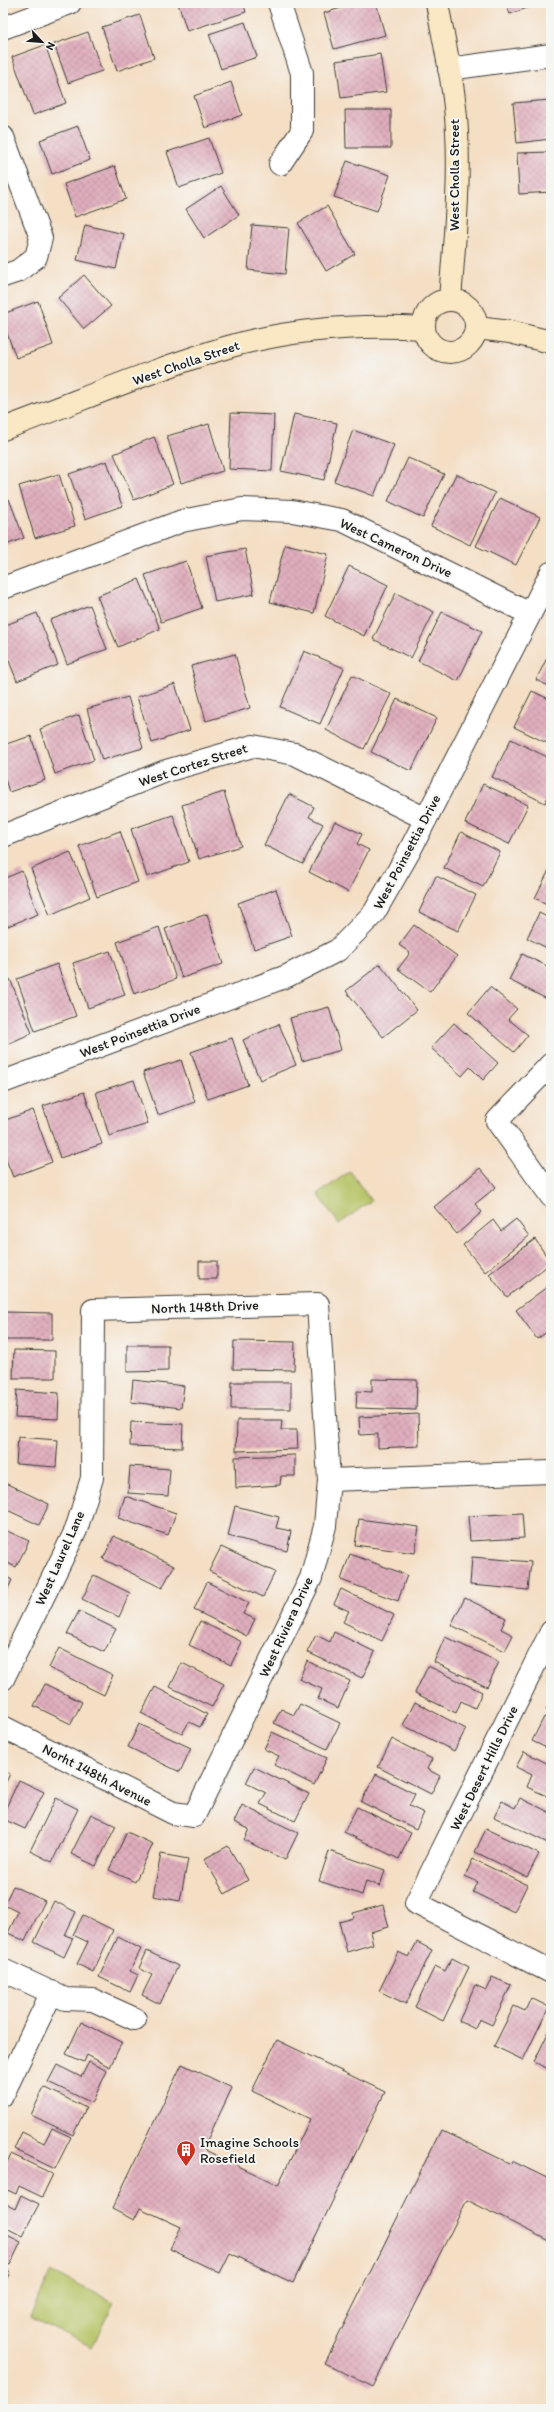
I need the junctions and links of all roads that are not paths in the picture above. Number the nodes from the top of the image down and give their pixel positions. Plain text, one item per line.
1 (70, 3) edge
2 (279, 3) edge
3 (437, 3) edge
4 (3, 28) edge
5 (551, 55) edge
6 (449, 69) junction
7 (3, 137) edge
8 (280, 164) dead end
9 (3, 276) edge
10 (450, 300) junction
11 (424, 328) junction
12 (477, 328) junction
13 (551, 342) edge
14 (3, 429) edge
15 (551, 573) edge
16 (3, 588) edge
17 (530, 614) junction
18 (426, 819) junction
19 (3, 836) edge
20 (551, 1064) edge
21 (3, 1082) edge
22 (551, 1196) edge
23 (318, 1304) joint
24 (93, 1310) joint
25 (551, 1472) edge
26 (329, 1480) junction
27 (551, 1632) edge
28 (3, 1679) edge
29 (3, 1727) edge
30 (194, 1816) joint
31 (3, 1970) edge
32 (551, 1972) edge
33 (52, 1992) junction
34 (136, 2019) dead end
35 (3, 2094) edge

1 - 4 street
2 - 8 street
3 - 6 street, West Cholla Street
5 - 6 street
6 - 10 street, West Cholla Street
7 - 9 street
10 - 11 street
10 - 12 street
11 - 12 street
11 - 14 street, West Cholla Street
12 - 13 street
15 - 17 street, West Poinsettia Drive
16 - 17 street, West Cameron Drive
17 - 18 street, West Poinsettia Drive
18 - 19 street, West Cortez Street
18 - 21 street, West Poinsettia Drive
20 - 22 street
23 - 24 street, North 148th Drive
23 - 26 street, West Riviera Drive
24 - 28 street, West Laurel Lane
25 - 26 street
26 - 30 street, West Riviera Drive
27 - 32 street, West Desert Hills Drive
29 - 30 street, Norht 148th Avenue
31 - 33 street
33 - 34 street
33 - 35 street

